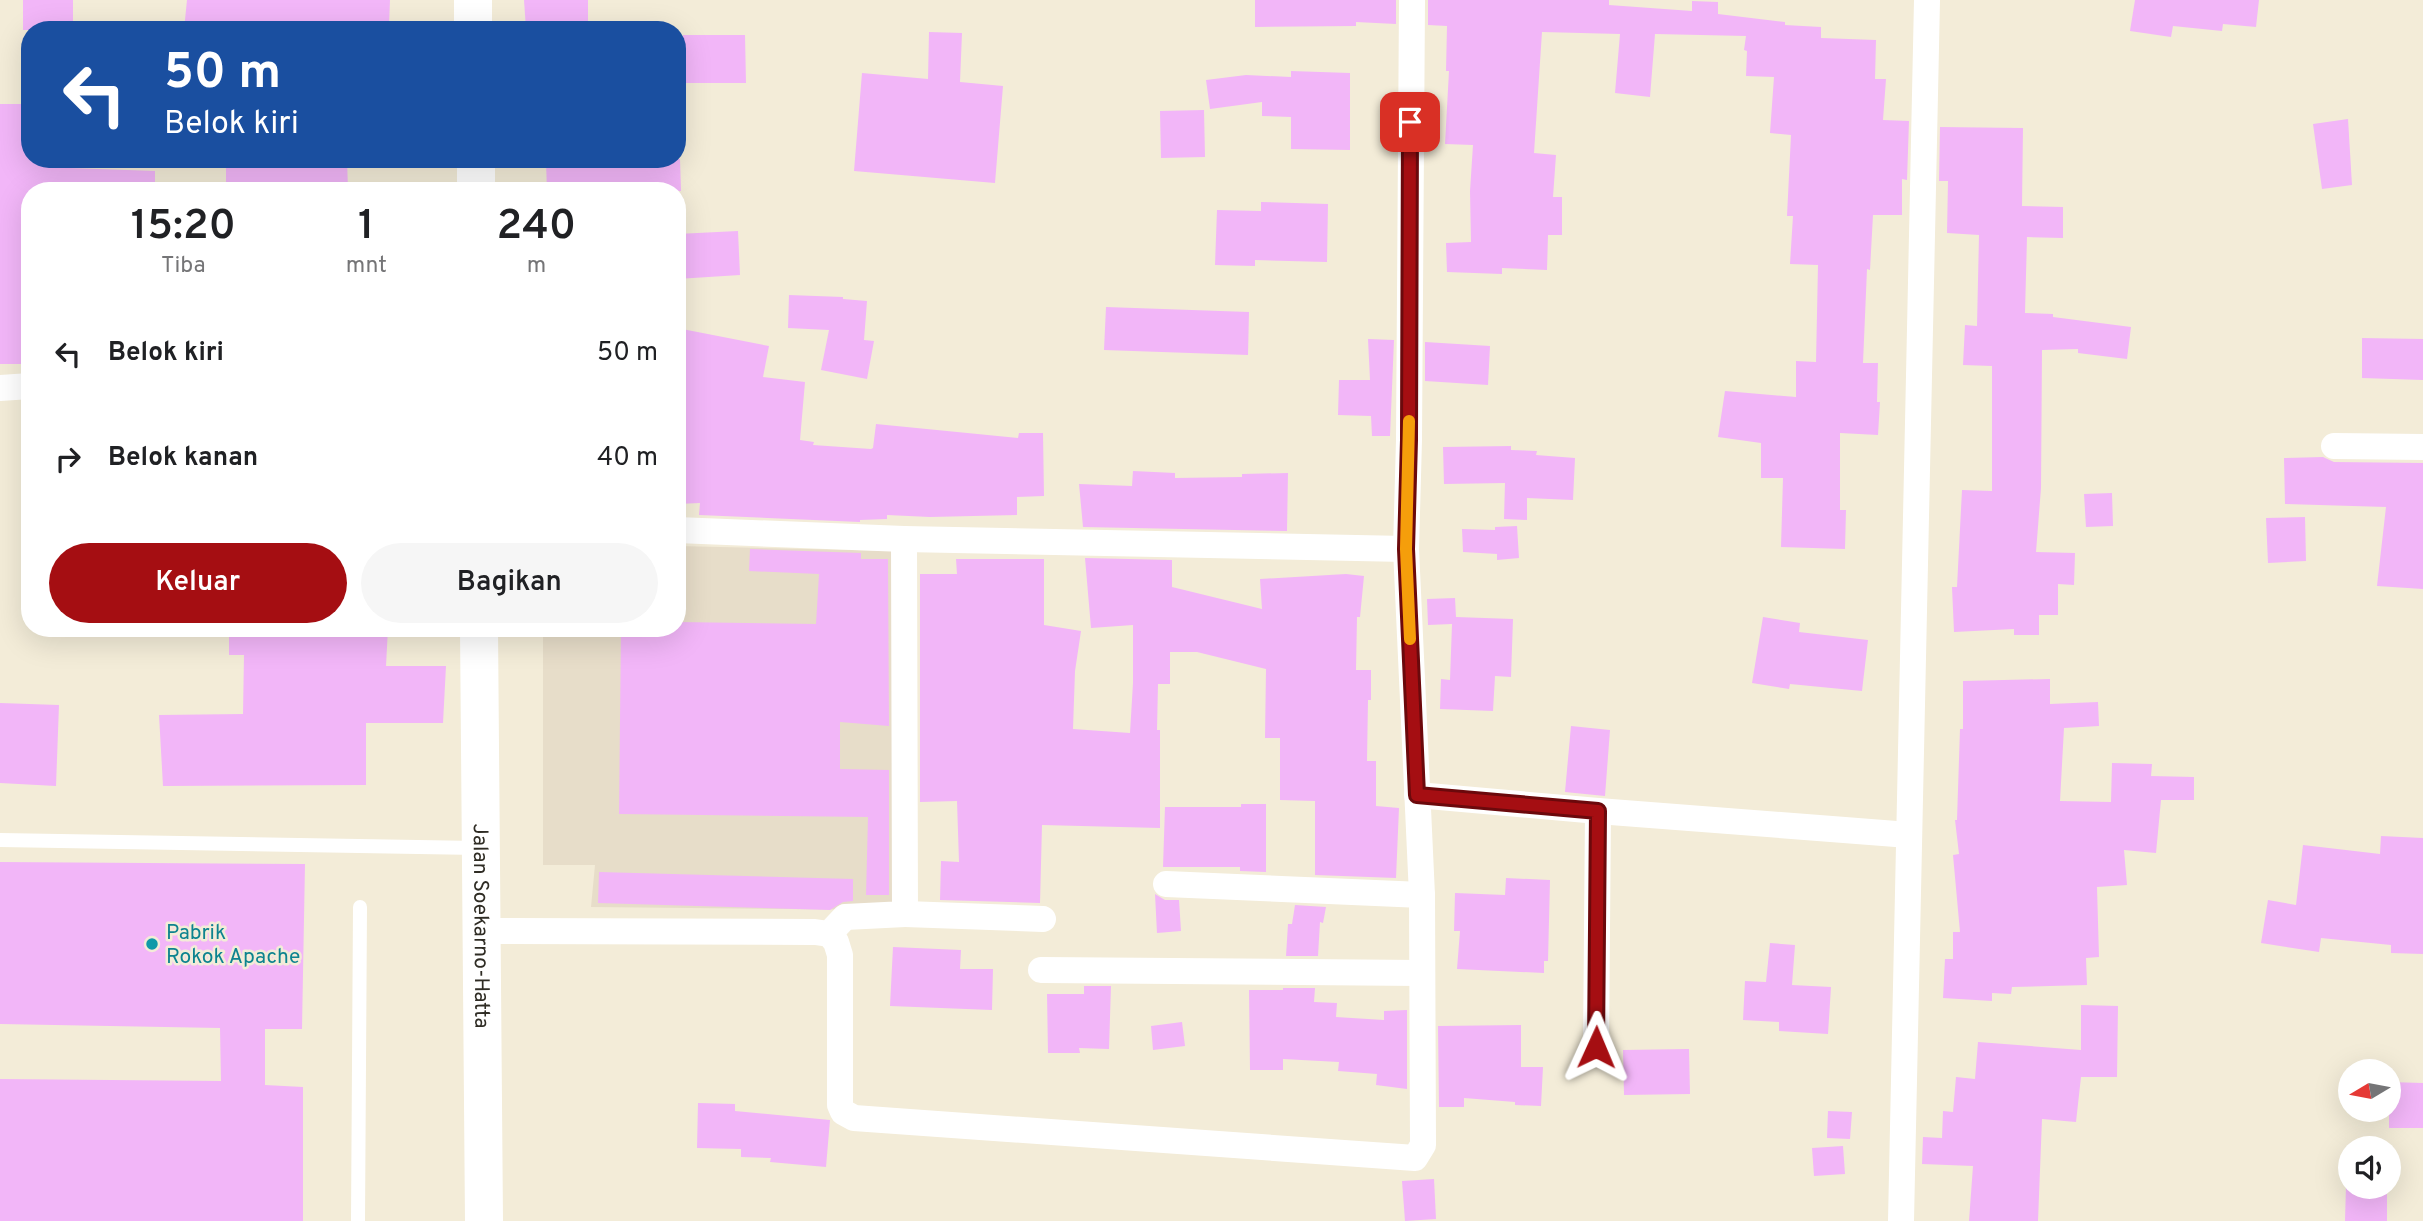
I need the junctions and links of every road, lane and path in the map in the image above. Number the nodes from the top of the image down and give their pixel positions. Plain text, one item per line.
1 (473, 0) edge
2 (1412, 0) edge
3 (1927, 0) edge
4 (474, 21) edge
5 (21, 387) edge
6 (0, 388) edge
7 (2334, 446) dead end
8 (2423, 447) edge
9 (686, 530) edge
10 (904, 539) junction
11 (1406, 549) junction
12 (479, 637) edge
13 (1417, 795) junction
14 (1598, 811) junction
15 (1909, 835) junction
16 (0, 840) edge
17 (480, 848) junction
18 (1166, 884) dead end
19 (1422, 895) junction
20 (360, 906) dead end
21 (905, 914) junction
22 (1042, 919) dead end
23 (481, 931) junction
24 (829, 934) junction
25 (1041, 970) dead end
26 (1422, 973) junction
27 (1596, 1047) dead end
28 (358, 1221) edge
29 (484, 1221) edge
30 (1901, 1221) edge

1 - 4 main road
2 - 11 street
3 - 15 street
5 - 6 street
7 - 8 street
9 - 10 street
10 - 11 street
10 - 21 street
11 - 13 street
12 - 17 main road, Jalan Soekarno-Hatta
13 - 14 street
13 - 19 street
14 - 15 street
14 - 27 street
15 - 30 street
16 - 17 lane
17 - 23 main road, Jalan Soekarno-Hatta
18 - 19 street
19 - 26 street
20 - 28 lane
21 - 22 street
21 - 24 street
23 - 24 street
23 - 29 main road, Jalan Soekarno-Hatta
24 - 26 street
25 - 26 street

